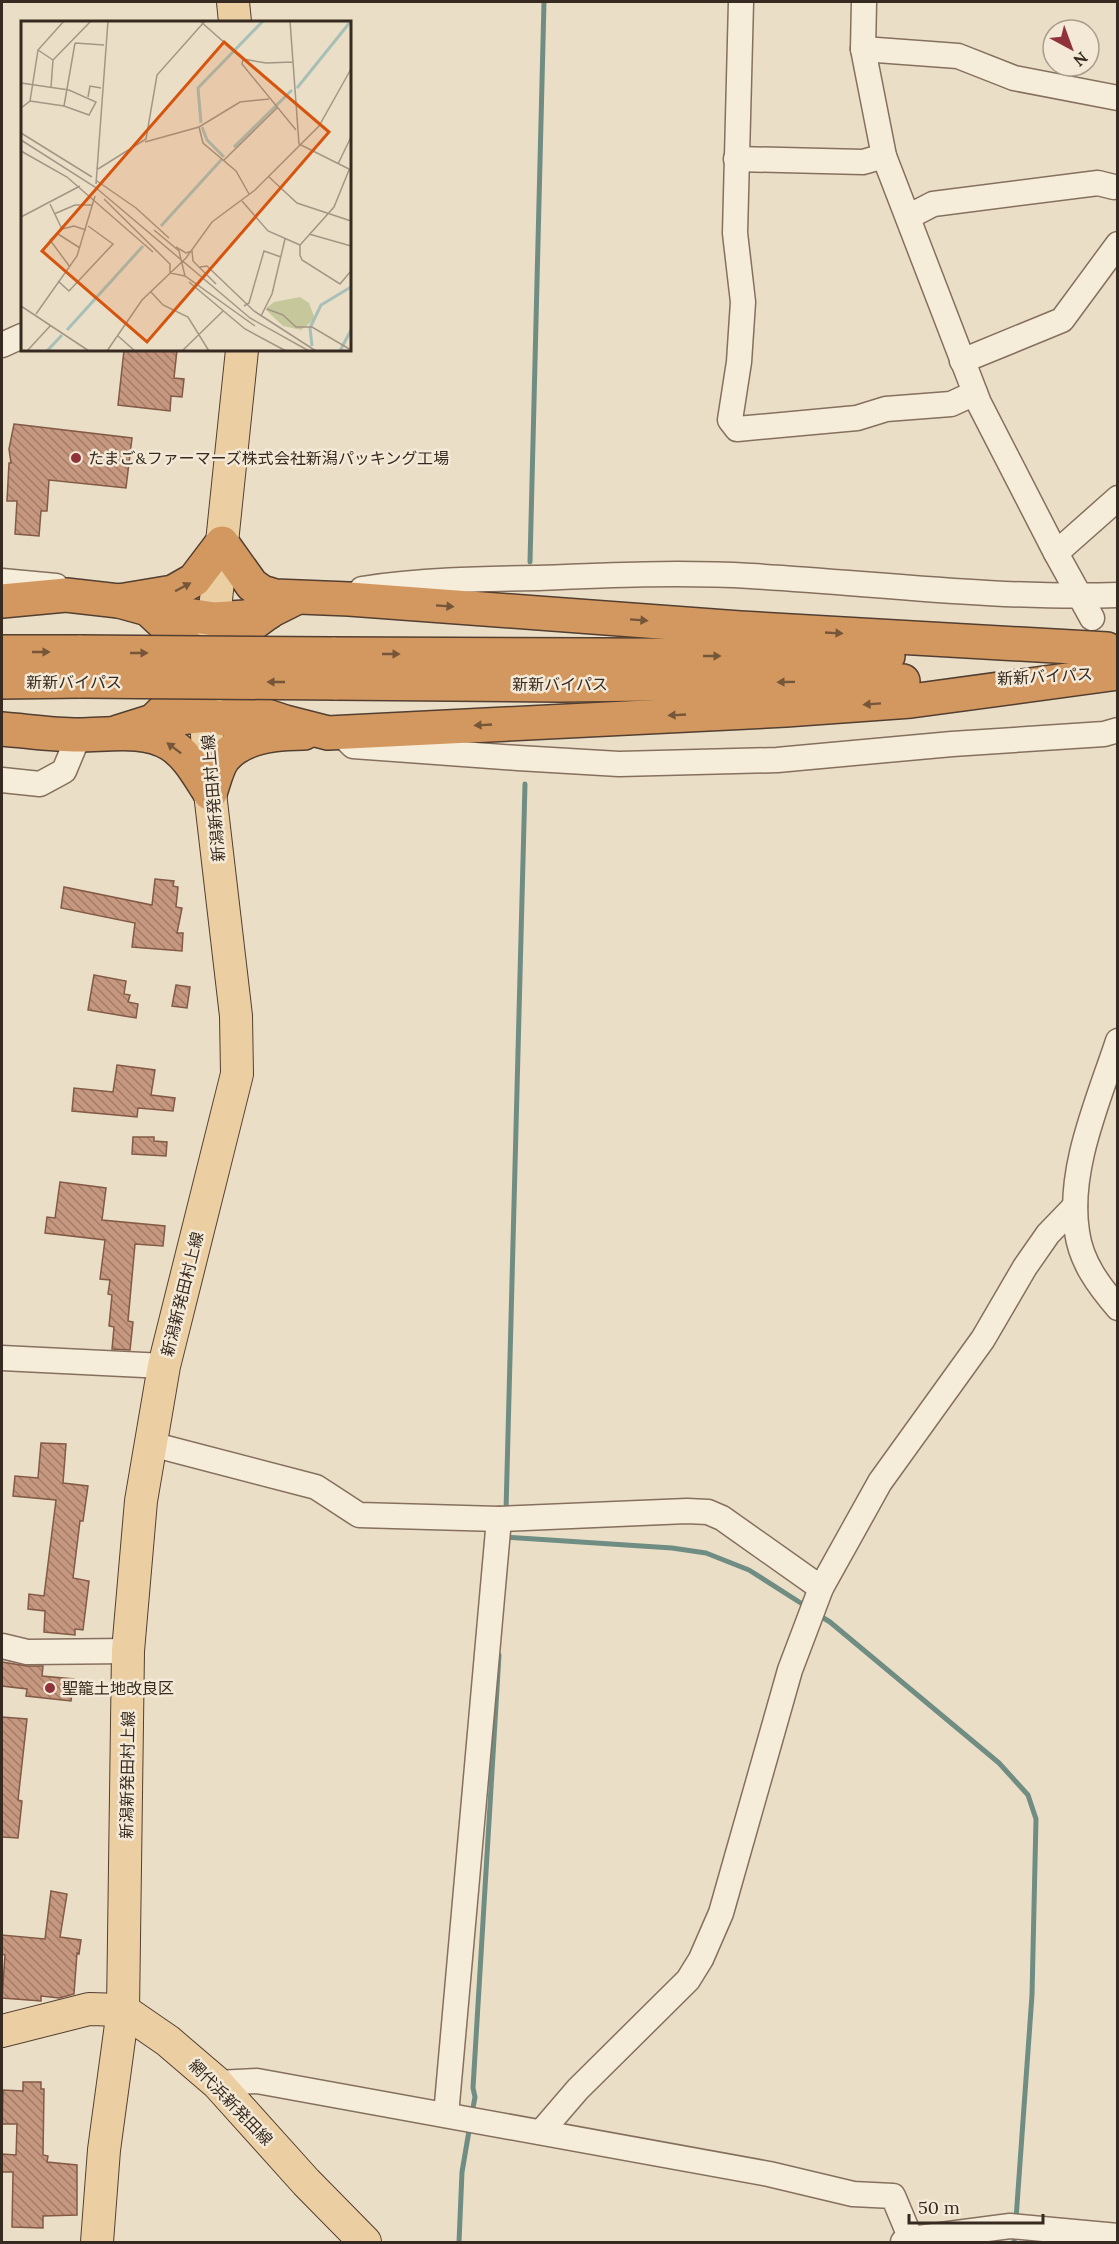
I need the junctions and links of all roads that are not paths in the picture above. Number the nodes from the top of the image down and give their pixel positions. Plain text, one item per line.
1 (233, 2) edge
2 (741, 2) edge
3 (864, 2) edge
4 (235, 21) edge
5 (863, 49) junction
6 (1118, 98) edge
7 (884, 156) junction
8 (736, 159) junction
9 (1116, 184) edge
10 (908, 218) junction
11 (1118, 244) edge
12 (21, 336) edge
13 (2, 345) edge
14 (242, 351) edge
15 (962, 361) junction
16 (975, 393) junction
17 (1118, 498) edge
18 (222, 543) junction
19 (1056, 553) junction
20 (2, 581) edge
21 (66, 595) junction
22 (1118, 595) edge
23 (1081, 596) junction
24 (349, 599) junction
25 (2, 601) edge
26 (134, 605) junction
27 (283, 605) junction
28 (1092, 618) dead end
29 (214, 619) junction
30 (2, 652) edge
31 (1115, 660) edge
32 (81, 667) junction
33 (210, 667) junction
34 (2, 682) edge
35 (206, 715) junction
36 (153, 721) junction
37 (2, 729) edge
38 (1118, 730) edge
39 (290, 733) junction
40 (337, 733) junction
41 (112, 734) junction
42 (79, 735) junction
43 (2, 780) edge
44 (210, 793) junction
45 (1118, 1041) edge
46 (1075, 1206) junction
47 (1118, 1308) edge
48 (2, 1358) edge
49 (164, 1366) junction
50 (151, 1444) junction
51 (499, 1519) junction
52 (821, 1588) junction
53 (2, 1646) edge
54 (128, 1651) junction
55 (123, 2010) junction
56 (2, 2031) edge
57 (217, 2083) junction
58 (446, 2115) junction
59 (540, 2132) junction
60 (1118, 2236) edge
61 (907, 2241) edge
62 (98, 2242) edge
63 (365, 2242) edge

1 - 4 main road
2 - 8 street
3 - 5 street
5 - 6 street
5 - 7 street
7 - 8 street
7 - 10 street
8 - 16 street
9 - 10 street
10 - 15 street
11 - 15 street
12 - 13 street
14 - 18 main road, 新潟新発田村上線
15 - 16 street
16 - 19 street
17 - 19 street
26 -> 18 highway
18 - 27 highway
18 - 29 main road, 新潟新発田村上線
19 - 23 street
20 - 21 street
21 - 25 highway
21 - 26 highway
22 - 23 street
23 - 24 street
23 - 28 street
24 - 27 highway
24 -> 31 highway
26 - 29 highway
26 - 33 highway
27 - 29 highway
27 - 33 highway
29 - 33 main road, 新潟新発田村上線
30 -> 32 highway, 新新バイパス
31 - 32 highway, 新新バイパス, bridge
31 -> 40 highway
32 - 34 highway, 新新バイパス
33 - 35 main road, 新潟新発田村上線
33 - 36 highway
33 - 40 highway
35 - 36 highway
35 - 39 highway
35 - 44 main road, 新潟新発田村上線
36 - 41 highway
37 - 42 highway
38 - 40 street
39 - 40 highway
39 - 44 highway
41 - 42 highway
44 -> 41 highway
42 - 43 street
44 - 49 main road, 新潟新発田村上線
45 - 46 street
46 - 47 street
46 - 52 street
48 - 49 street
49 - 50 main road, 新潟新発田村上線
50 - 51 street
50 - 54 main road, 新潟新発田村上線
51 - 52 street
51 - 58 street
52 - 59 street
53 - 54 street
54 - 55 main road, 新潟新発田村上線
55 - 56 main road
55 - 57 main road, 網代浜新発田線
55 - 62 main road, 新潟新発田村上線
57 - 58 street
57 - 63 main road, 網代浜新発田線
58 - 59 street
59 - 61 street
60 - 61 street

